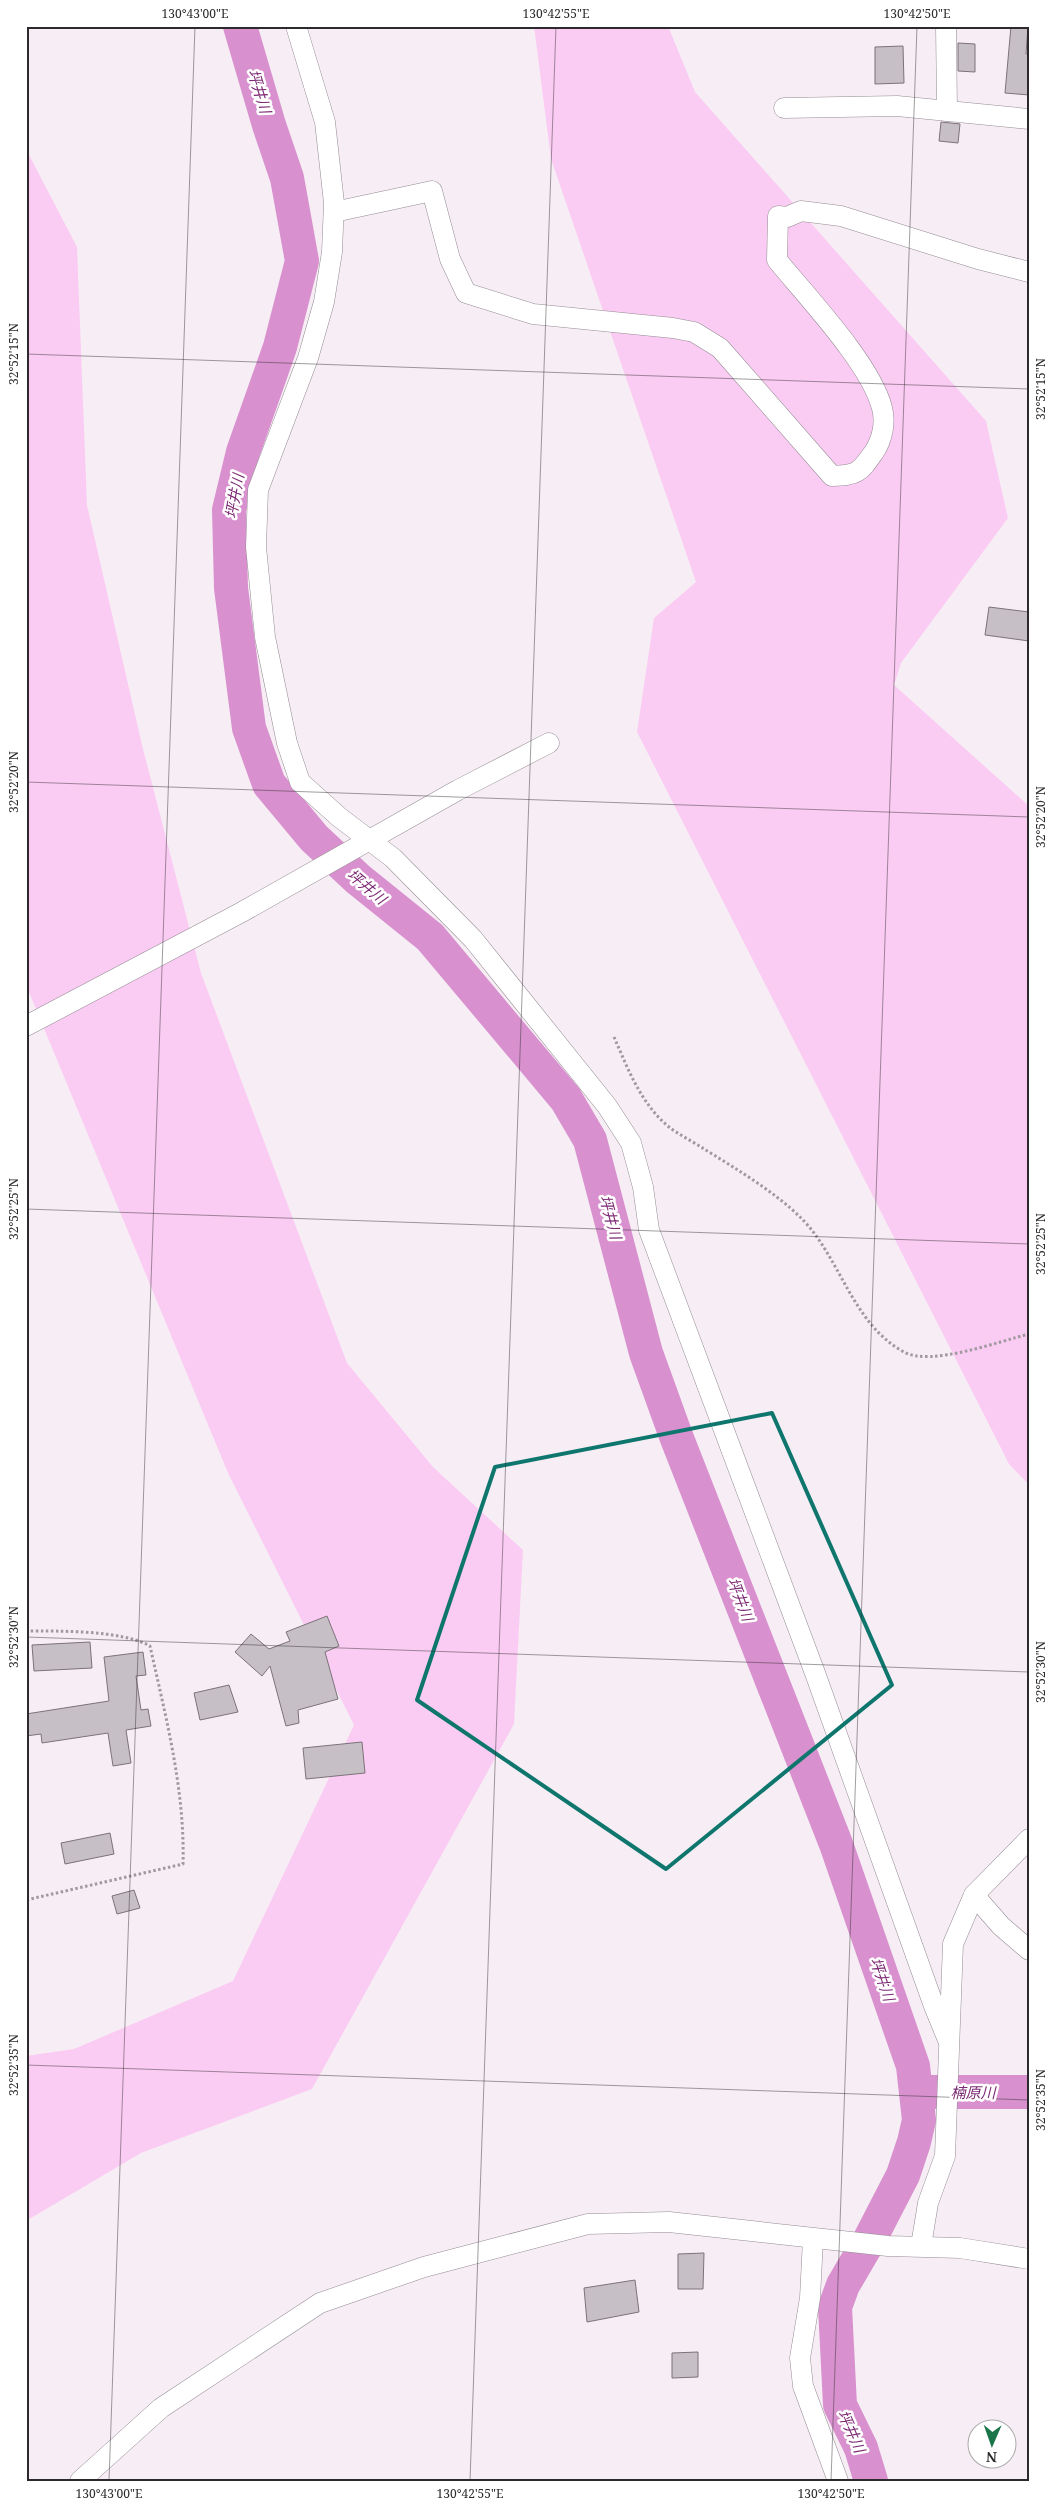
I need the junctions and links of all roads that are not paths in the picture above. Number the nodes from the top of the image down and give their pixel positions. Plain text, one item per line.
1 (296, 26) edge
2 (946, 26) edge
3 (784, 108) dead end
4 (947, 111) junction
5 (1029, 119) edge
6 (334, 212) junction
7 (1029, 272) edge
8 (549, 743) dead end
9 (362, 844) junction
10 (26, 1026) edge
11 (1029, 1839) edge
12 (974, 1895) junction
13 (1029, 1950) edge
14 (948, 2040) junction
15 (814, 2239) junction
16 (921, 2246) junction
17 (1029, 2259) edge
18 (80, 2481) edge
19 (838, 2481) edge

1 - 6 street
2 - 4 street
3 - 4 street
4 - 5 street
6 - 7 street
6 - 9 street
8 - 9 street
9 - 10 street
9 - 14 street
11 - 12 street
12 - 13 street
12 - 14 street
14 - 16 street
15 - 16 street
15 - 18 street
15 - 19 street
16 - 17 street

